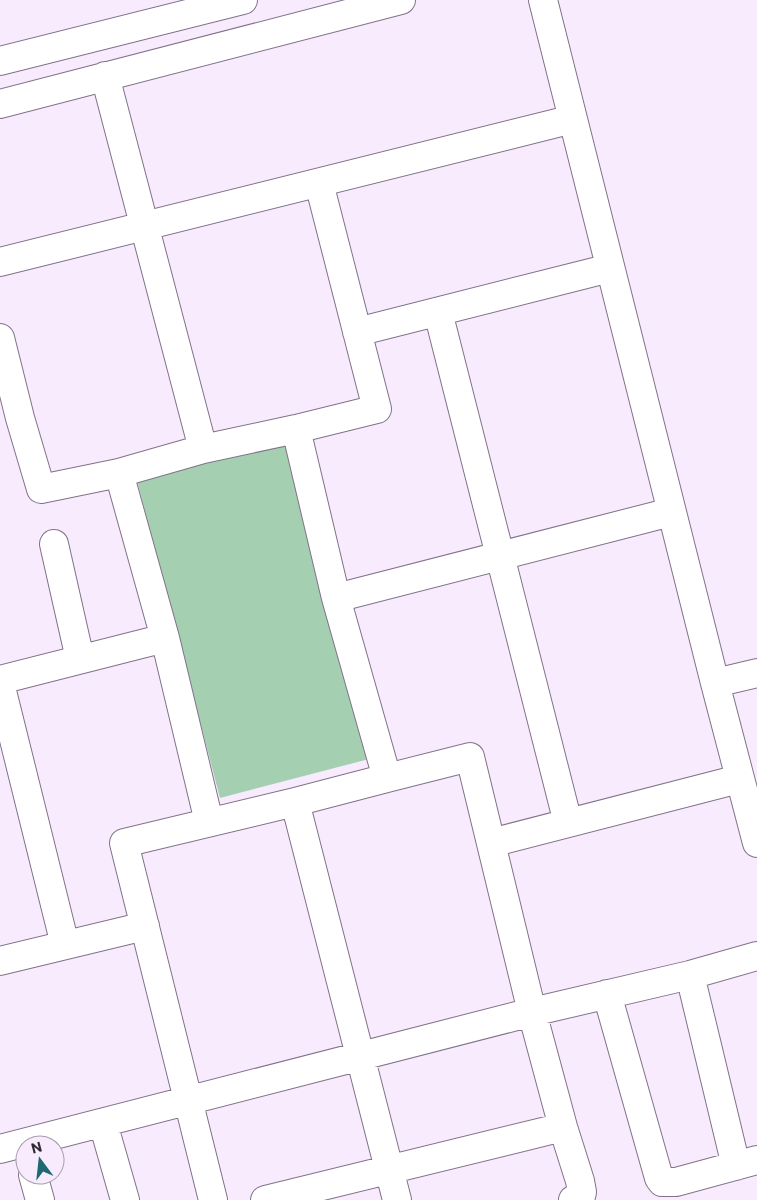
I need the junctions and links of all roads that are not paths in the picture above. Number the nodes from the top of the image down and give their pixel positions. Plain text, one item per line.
1 (243, 0) edge
2 (401, 0) edge
3 (543, 0) edge
4 (340, 8) edge
5 (0, 60) edge
6 (105, 76) junction
7 (0, 104) edge
8 (573, 119) junction
9 (320, 183) junction
10 (144, 225) junction
11 (0, 262) edge
12 (610, 268) junction
13 (438, 312) junction
14 (358, 332) junction
15 (0, 338) edge
16 (10, 421) edge
17 (296, 429) junction
18 (203, 448) junction
19 (118, 473) junction
20 (671, 512) junction
21 (54, 544) dead end
22 (500, 556) junction
23 (336, 598) junction
24 (165, 638) junction
25 (80, 659) junction
26 (757, 673) edge
27 (0, 681) edge
28 (714, 683) junction
29 (387, 778) junction
30 (739, 779) junction
31 (295, 802) junction
32 (209, 822) junction
33 (568, 823) junction
34 (491, 843) junction
35 (757, 843) edge
36 (145, 926) junction
37 (65, 945) junction
38 (757, 956) edge
39 (0, 961) edge
40 (690, 974) junction
41 (608, 994) junction
42 (532, 1012) junction
43 (360, 1057) junction
44 (188, 1101) junction
45 (103, 1123) junction
46 (563, 1127) junction
47 (56, 1135) edge
48 (746, 1163) edge
49 (388, 1170) junction
50 (36, 1185) edge
51 (40, 1200) edge
52 (124, 1200) edge
53 (213, 1200) edge
54 (264, 1200) edge
55 (397, 1200) edge
56 (573, 1200) edge

1 - 5 street
2 - 4 street
3 - 8 street
4 - 6 street
6 - 7 street
6 - 10 street
8 - 9 street
8 - 12 street
9 - 10 street
9 - 14 street
10 - 11 street
10 - 18 street
12 - 13 street
12 - 20 street
13 - 14 street
13 - 22 street
14 - 17 street
15 - 16 street
16 - 19 street
17 - 18 street
17 - 23 street
18 - 19 street
19 - 24 street
20 - 22 street
20 - 28 street
21 - 25 street
22 - 23 street
22 - 33 street
23 - 29 street
24 - 25 street
24 - 32 street
25 - 27 street
26 - 28 street
27 - 37 street
28 - 30 street
29 - 31 street
29 - 34 street
30 - 33 street
30 - 35 street
31 - 32 street
31 - 43 street
32 - 36 street
33 - 34 street
34 - 42 street
36 - 37 street
36 - 44 street
37 - 39 street
38 - 40 street
40 - 41 street
40 - 48 street
41 - 42 street
41 - 48 street
42 - 43 street
42 - 46 street
43 - 44 street
43 - 49 street
44 - 45 street
44 - 53 street
45 - 47 street
45 - 52 street
46 - 49 street
46 - 56 street
49 - 54 street
49 - 55 street
50 - 51 street

